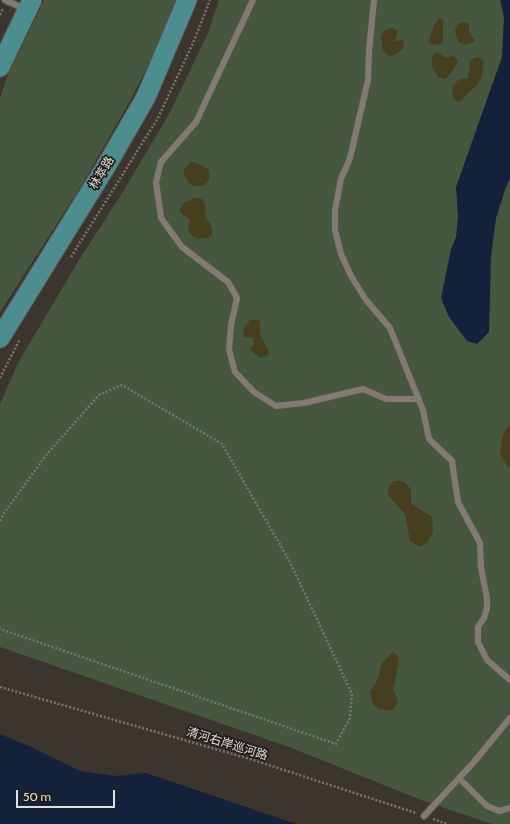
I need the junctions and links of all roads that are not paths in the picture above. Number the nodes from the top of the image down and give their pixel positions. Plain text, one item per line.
1 (6, 0) edge
2 (187, 0) edge
3 (253, 0) edge
4 (374, 0) edge
5 (29, 5) edge
6 (1, 62) edge
7 (0, 338) edge
8 (419, 399) junction
9 (510, 680) edge
10 (510, 718) edge
11 (459, 778) junction
12 (510, 808) edge
13 (424, 816) road end

1 - 5 lane
2 - 7 main road, 林萃路
3 - 8 lane
4 - 8 lane
5 - 6 main road
8 - 9 lane
10 - 11 lane
11 - 12 lane
11 - 13 lane

